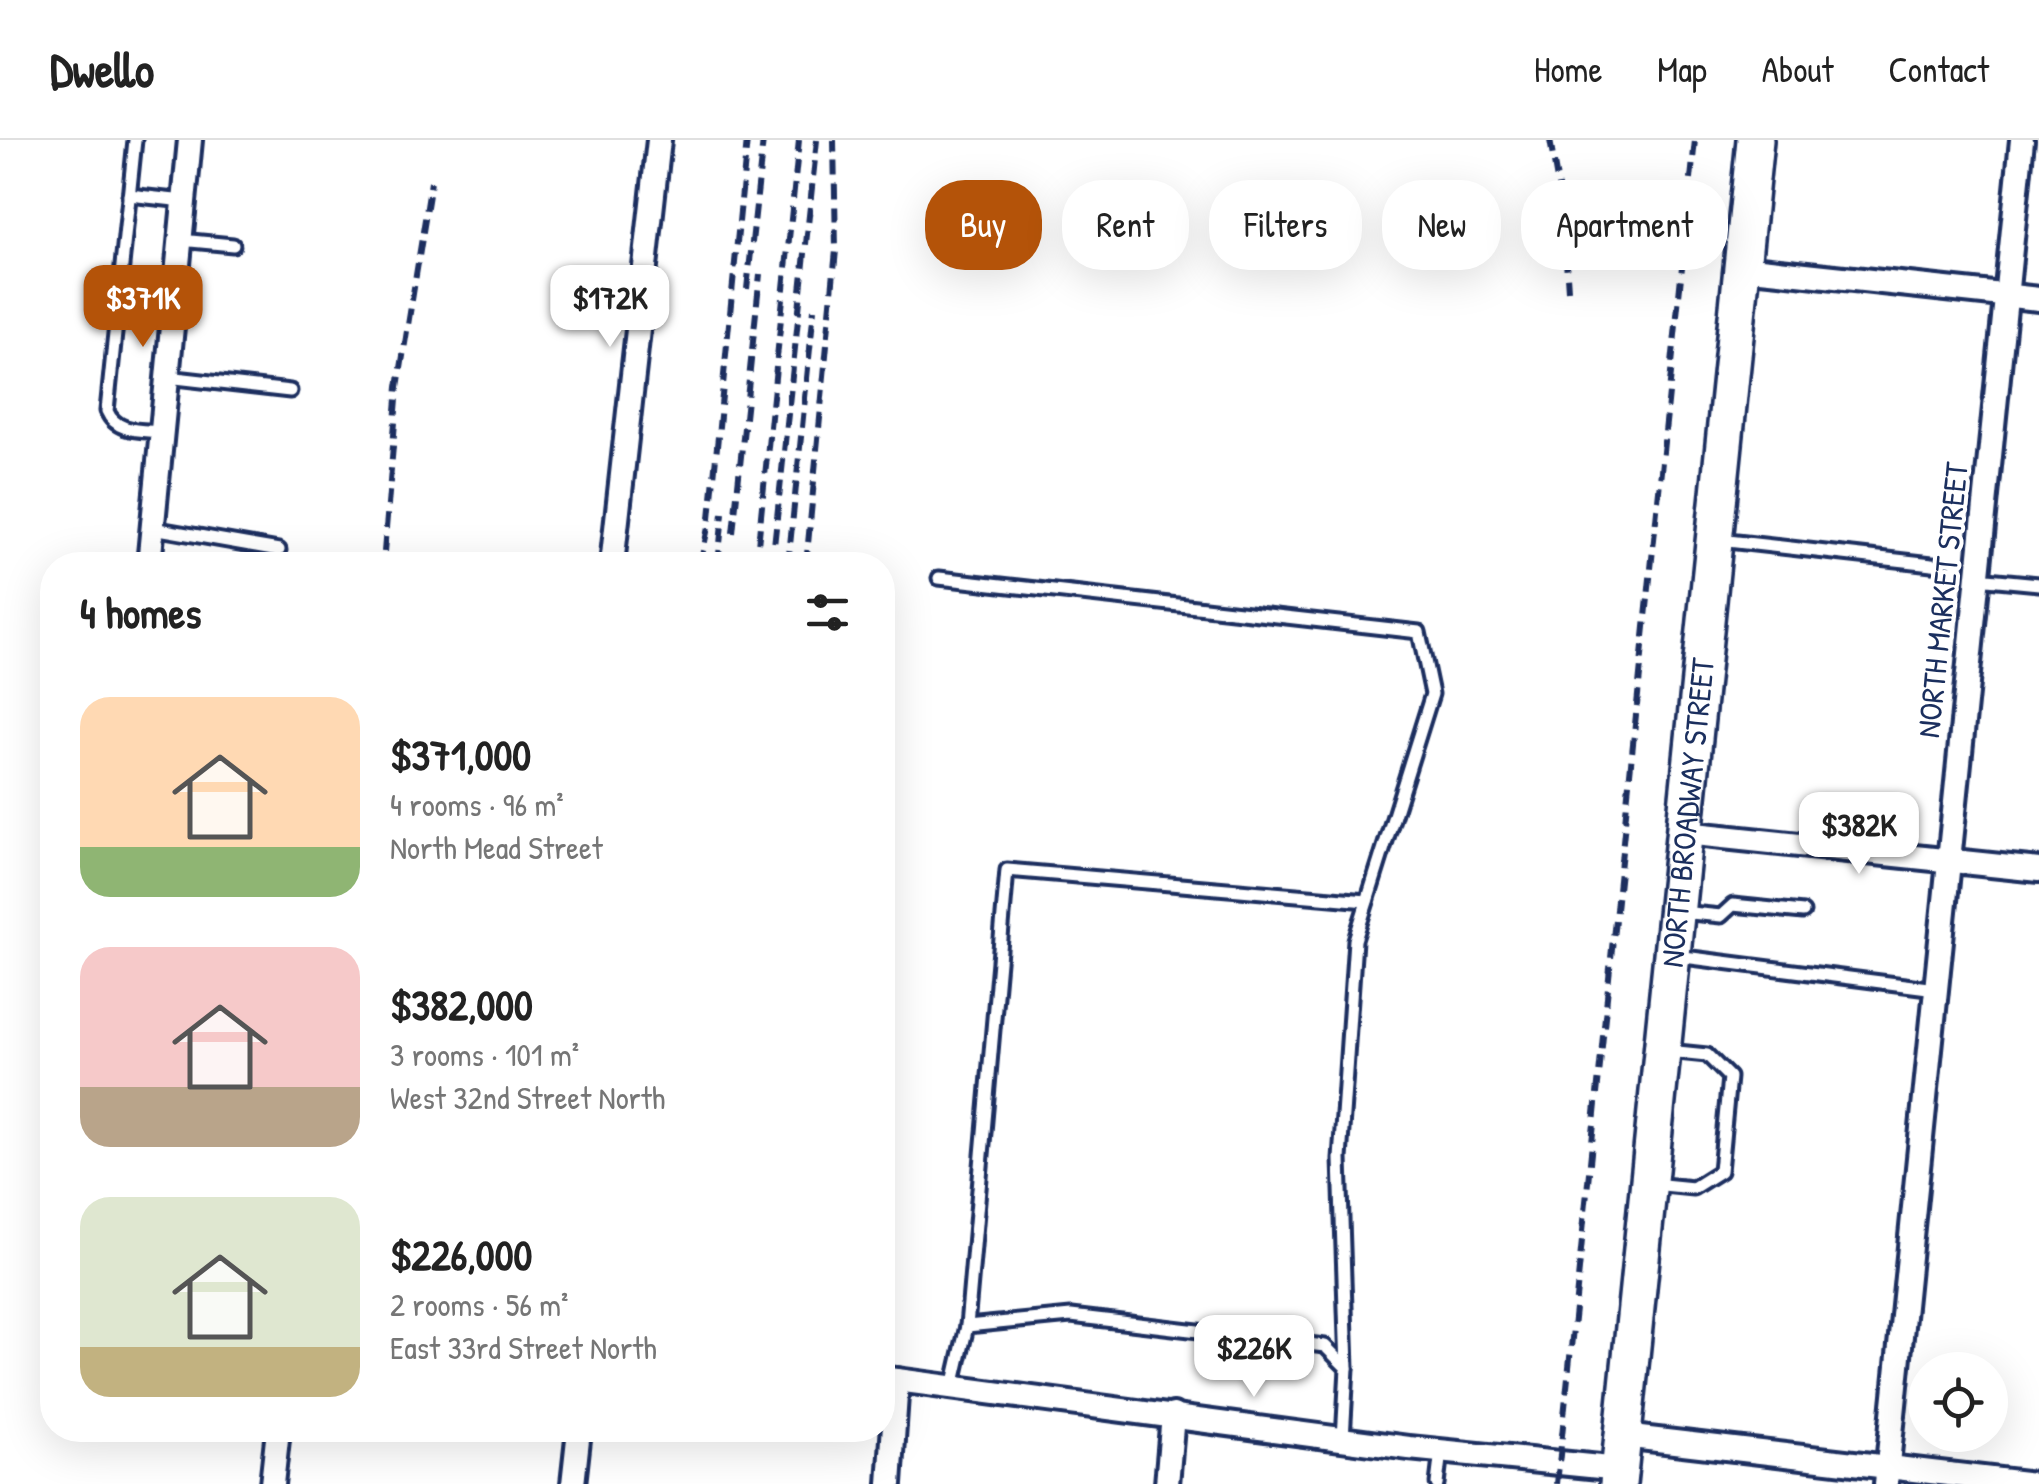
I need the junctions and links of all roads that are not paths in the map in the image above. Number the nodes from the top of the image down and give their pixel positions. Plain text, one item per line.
1 (136, 140) edge
2 (190, 140) edge
3 (659, 140) edge
4 (1756, 140) edge
5 (2022, 140) edge
6 (129, 195) junction
7 (184, 202) junction
8 (180, 240) junction
9 (233, 245) dead end
10 (1742, 267) junction
11 (2007, 295) junction
12 (2039, 299) edge
13 (167, 377) junction
14 (290, 391) dead end
15 (162, 432) junction
16 (153, 528) junction
17 (1714, 539) junction
18 (278, 550) dead end
19 (150, 552) edge
20 (613, 552) edge
21 (1941, 565) dead end
22 (940, 578) dead end
23 (1977, 578) junction
24 (2039, 584) edge
25 (1684, 833) junction
26 (1949, 860) junction
27 (2039, 870) edge
28 (1367, 901) junction
29 (1676, 911) junction
30 (1803, 912) dead end
31 (1672, 955) junction
32 (1937, 989) junction
33 (1662, 1051) junction
34 (1649, 1183) junction
35 (967, 1326) junction
36 (1347, 1368) junction
37 (895, 1380) edge
38 (953, 1387) junction
39 (1173, 1414) junction
40 (1342, 1439) junction
41 (277, 1442) edge
42 (578, 1442) edge
43 (890, 1442) edge
44 (1441, 1450) junction
45 (1620, 1463) edge
46 (1887, 1476) edge
47 (272, 1484) edge
48 (573, 1484) edge
49 (890, 1484) edge
50 (1166, 1484) edge
51 (1437, 1484) edge
52 (2034, 1484) edge

1 - 6 lane
2 - 7 street
3 - 20 street
4 - 10 main road, NORTH BROADWAY STREET
5 - 11 street, NORTH MARKET STREET
6 - 7 lane
6 - 15 lane
7 - 8 street
8 - 9 lane
8 - 13 street
10 - 11 street
10 - 17 main road, NORTH BROADWAY STREET
11 - 12 street
11 - 23 street, NORTH MARKET STREET
13 - 14 lane
13 - 15 street
15 - 16 street
16 - 18 lane
16 - 19 street
17 - 21 lane
17 - 25 main road, NORTH BROADWAY STREET
22 - 28 lane
23 - 24 lane
23 - 26 street, NORTH MARKET STREET
25 - 26 street
25 - 29 main road, NORTH BROADWAY STREET
26 - 27 street
26 - 32 street, NORTH MARKET STREET
28 - 35 lane
28 - 36 lane
29 - 30 lane
29 - 31 main road, NORTH BROADWAY STREET
31 - 32 lane
31 - 33 main road, NORTH BROADWAY STREET
32 - 46 street, NORTH MARKET STREET
33 - 34 main road, NORTH BROADWAY STREET
33 - 34 lane
34 - 45 main road, NORTH BROADWAY STREET
35 - 36 lane
35 - 38 lane
36 - 40 lane
37 - 38 street
38 - 39 street
39 - 40 street
39 - 50 street
40 - 44 street
41 - 47 street
42 - 48 street
43 - 49 street
44 - 45 street
44 - 51 lane
45 - 46 street
46 - 52 street

